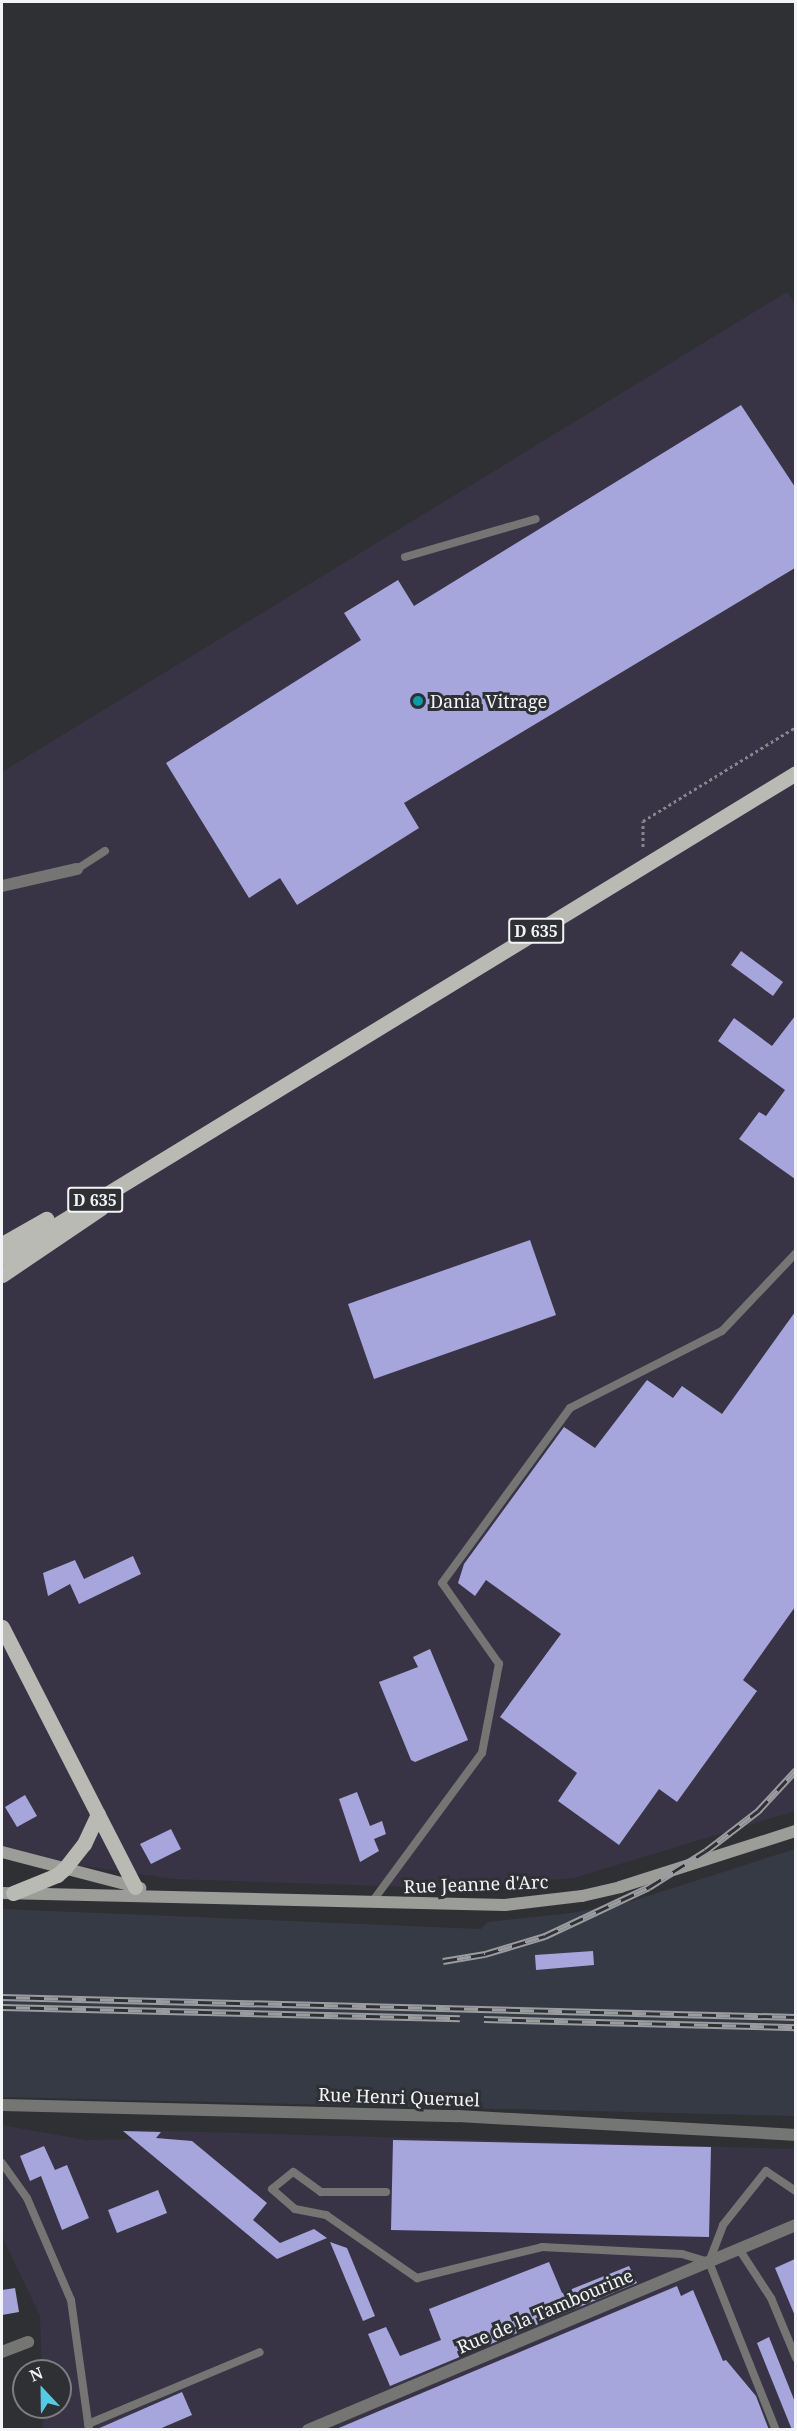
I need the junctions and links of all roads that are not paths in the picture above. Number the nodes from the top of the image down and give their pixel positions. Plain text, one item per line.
1 (536, 519) dead end
2 (405, 557) dead end
3 (795, 773) edge
4 (105, 851) dead end
5 (74, 871) joint
6 (2, 886) edge
7 (275, 1089) junction
8 (188, 1142) junction
9 (2, 1244) edge
10 (795, 1253) edge
11 (2, 1258) edge
12 (2, 1275) edge
13 (2, 1627) edge
14 (2, 1655) edge
15 (19, 1660) junction
16 (98, 1814) junction
17 (795, 1831) edge
18 (2, 1852) edge
19 (65, 1868) junction
20 (135, 1887) junction
21 (7, 1893) edge
22 (183, 1897) junction
23 (371, 1904) junction
24 (2, 2105) edge
25 (795, 2135) edge
26 (2, 2163) edge
27 (795, 2191) edge
28 (386, 2192) dead end
29 (795, 2225) edge
30 (739, 2249) junction
31 (709, 2262) junction
32 (28, 2342) dead end
33 (2, 2352) edge
34 (260, 2352) dead end
35 (795, 2358) edge
36 (88, 2427) edge
37 (308, 2430) edge
38 (776, 2430) edge

1 - 2 lane
3 - 7 main road, D 635
4 - 5 lane
5 - 6 street
7 - 8 main road, D 635
7 - 12 main road
8 - 9 main road
8 - 11 main road, D 635
10 - 23 lane
13 - 15 main road
14 - 15 main road
15 - 16 main road
16 - 19 main road
16 - 20 main road
17 - 23 main road, Rue Jeanne d'Arc
18 - 19 main road, Rue Jeanne d'Arc
19 - 20 main road, Rue Jeanne d'Arc
19 - 21 main road
20 - 22 main road, Rue Jeanne d'Arc
21 - 22 main road, Rue Jeanne d'Arc
22 - 23 main road, Rue Jeanne d'Arc
24 - 25 street, Rue Henri Queruel
26 - 36 lane
27 - 31 lane
28 - 31 lane
29 - 30 street, Rue de la Tambourine
30 - 31 street, Rue de la Tambourine
30 - 35 lane
31 - 37 street, Rue de la Tambourine
31 - 38 lane
32 - 33 street
34 - 36 lane

